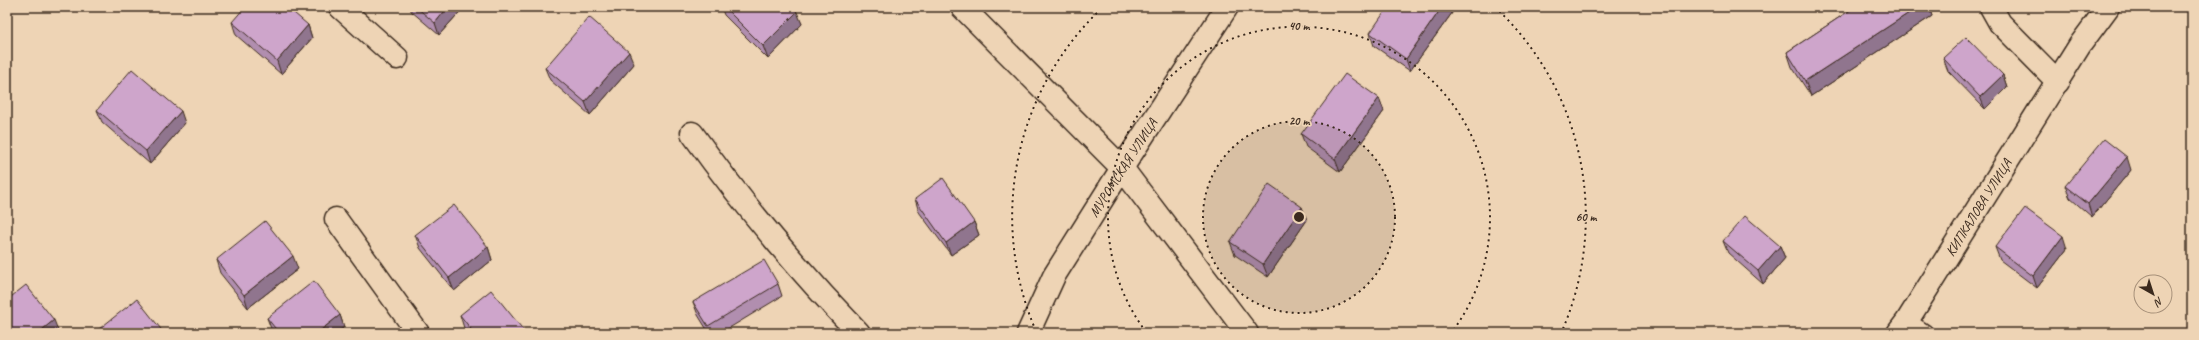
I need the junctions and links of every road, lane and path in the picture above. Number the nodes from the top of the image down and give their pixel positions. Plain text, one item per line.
1 (340, 7) edge
2 (962, 7) edge
3 (1227, 7) edge
4 (1990, 7) edge
5 (2108, 7) edge
6 (396, 58) dead end
7 (2058, 82) junction
8 (692, 132) dead end
9 (1122, 168) junction
10 (336, 219) dead end
11 (1902, 327) edge
12 (418, 333) edge
13 (859, 333) edge
14 (1028, 333) edge
15 (1248, 333) edge
16 (1926, 333) edge

1 - 6 street
2 - 9 street
3 - 9 street, МУРОМСКАЯ УЛИЦА
4 - 7 street
5 - 7 street, КИПКАЛОВА УЛИЦА
7 - 11 street, КИПКАЛОВА УЛИЦА
8 - 13 street
9 - 14 street, МУРОМСКАЯ УЛИЦА
9 - 15 street
10 - 12 street
11 - 16 lane

